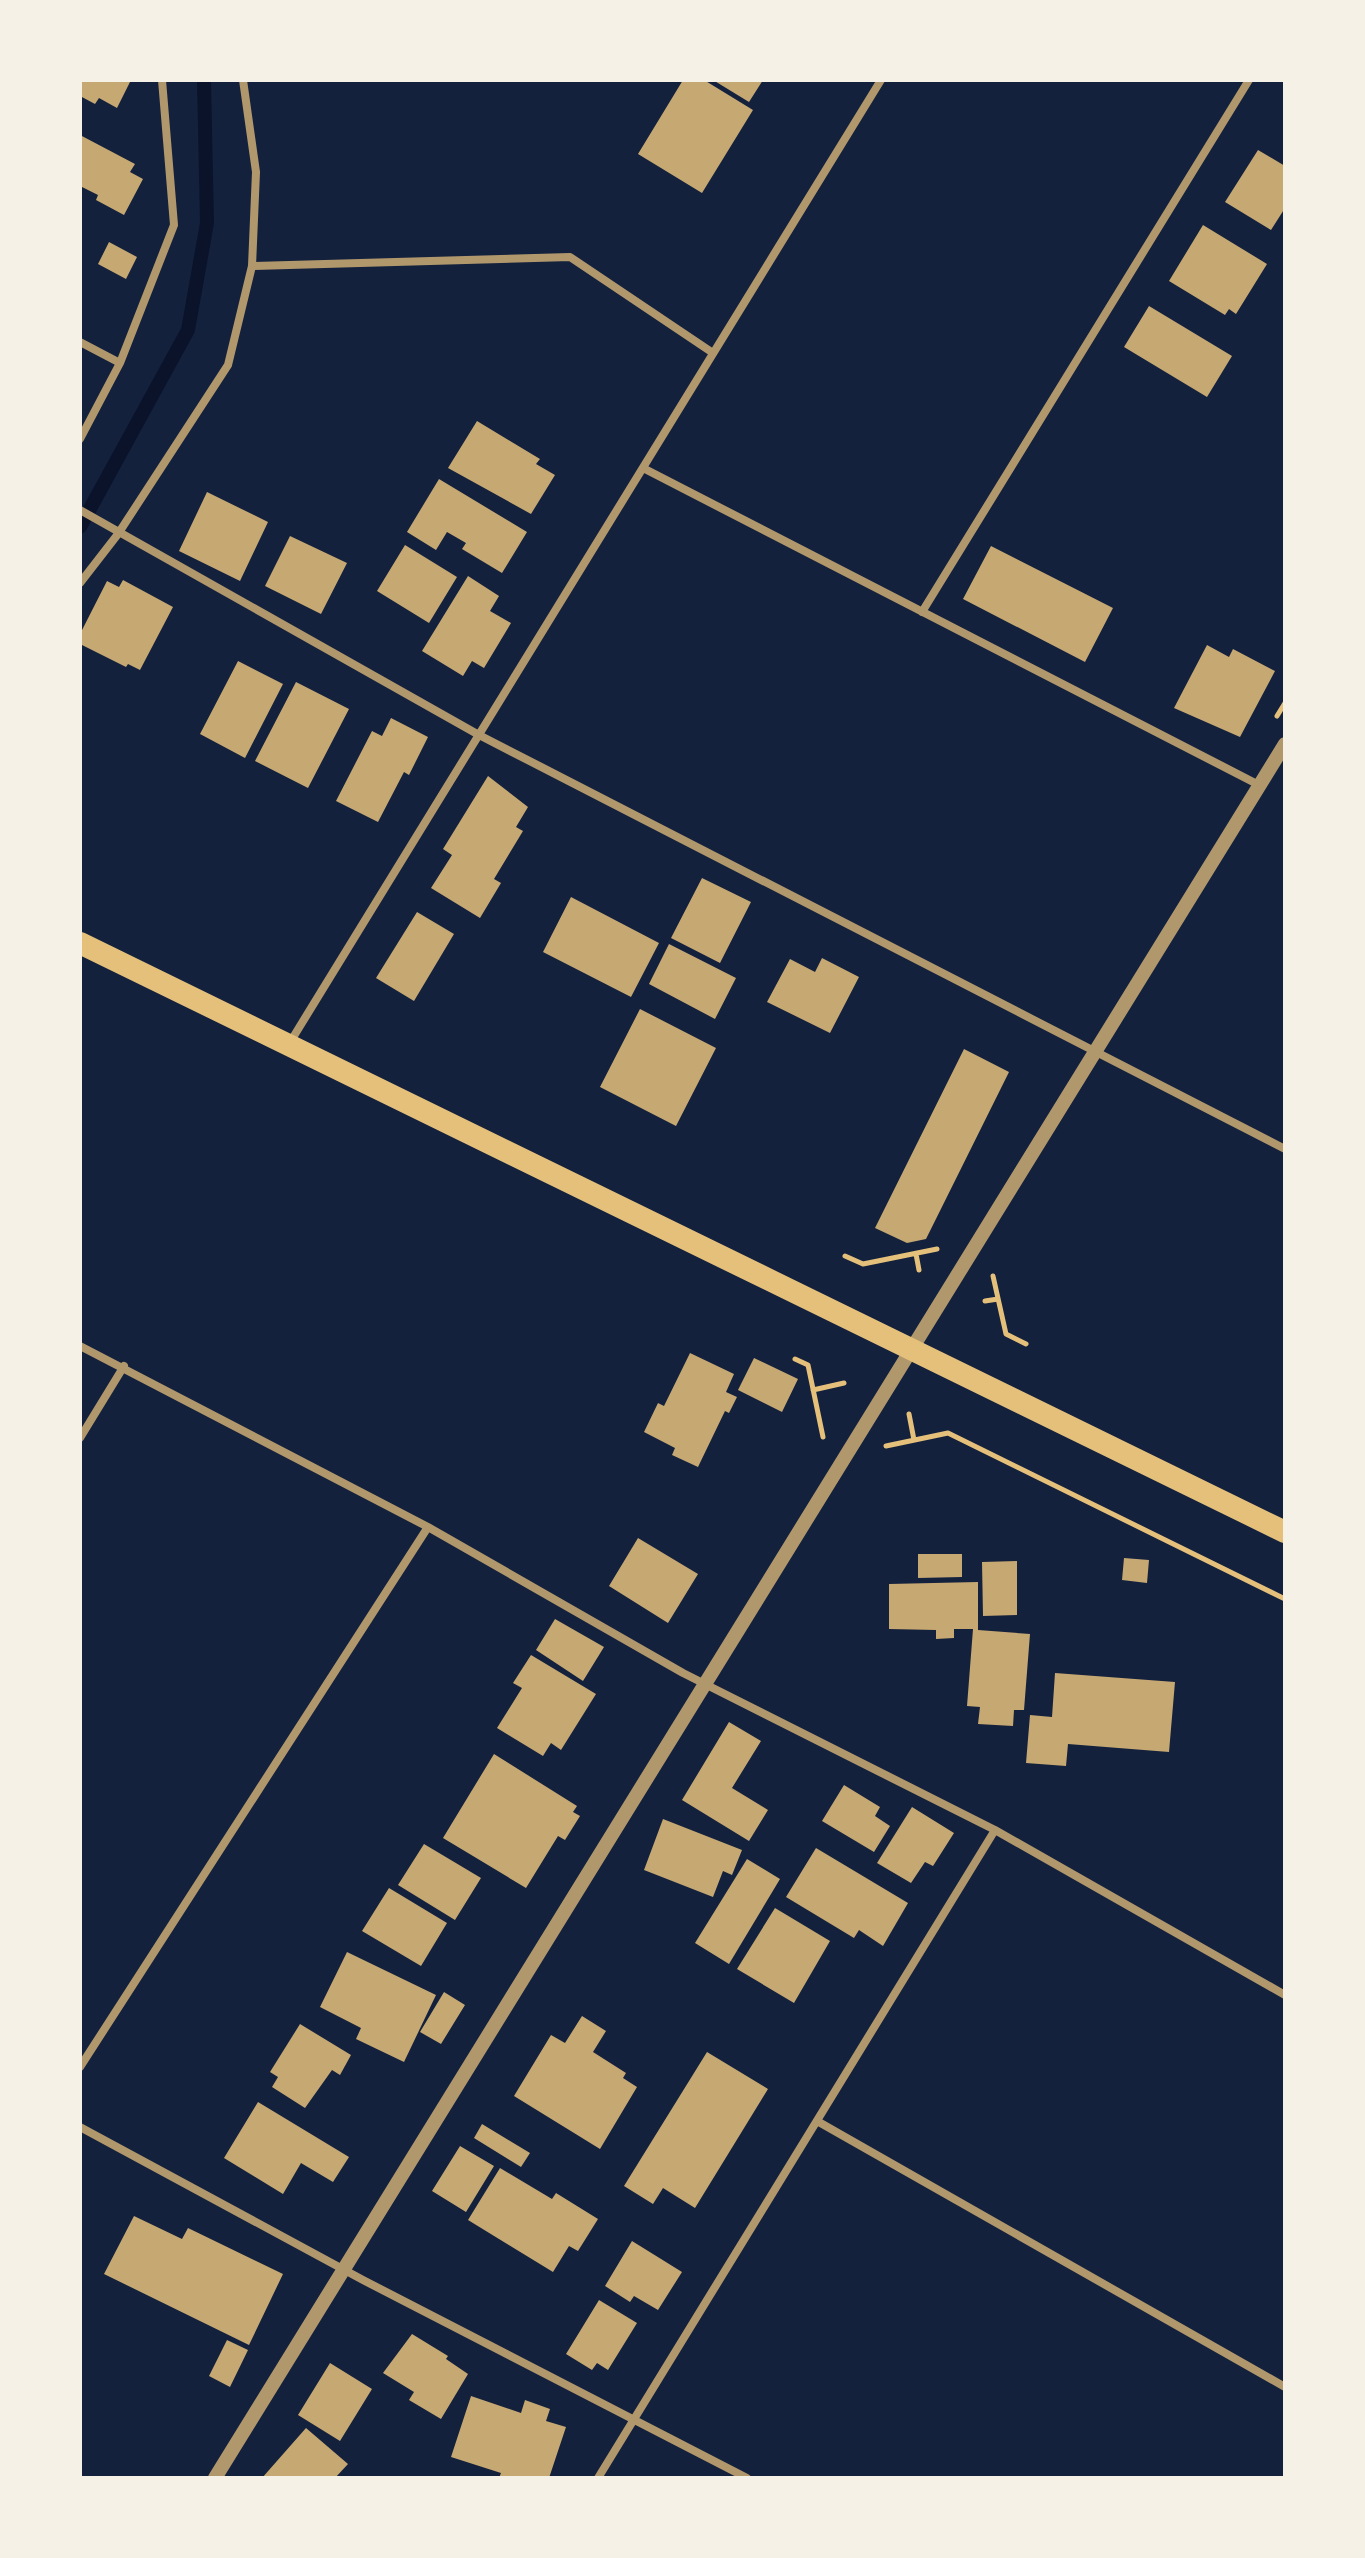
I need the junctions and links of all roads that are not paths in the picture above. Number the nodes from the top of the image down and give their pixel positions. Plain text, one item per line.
1 (162, 80) edge
2 (243, 80) edge
3 (881, 80) edge
4 (1249, 80) edge
5 (252, 266) junction
6 (80, 342) edge
7 (713, 353) junction
8 (120, 363) junction
9 (80, 439) edge
10 (643, 468) junction
11 (80, 510) edge
12 (118, 534) junction
13 (80, 583) edge
14 (922, 612) junction
15 (479, 735) junction
16 (1285, 744) edge
17 (1259, 785) junction
18 (80, 943) edge
19 (289, 1044) junction
20 (1096, 1052) junction
21 (1285, 1149) edge
22 (80, 1346) edge
23 (909, 1348) junction
24 (124, 1366) junction
25 (80, 1438) edge
26 (428, 1527) junction
27 (1285, 1532) edge
28 (703, 1683) junction
29 (995, 1830) junction
30 (1285, 1995) edge
31 (80, 2067) edge
32 (817, 2121) junction
33 (80, 2127) edge
34 (343, 2269) junction
35 (1285, 2387) edge
36 (634, 2419) junction
37 (215, 2478) edge
38 (598, 2478) edge
39 (747, 2478) edge

1 - 8 street
2 - 5 street
3 - 7 street
4 - 14 street
5 - 7 street
5 - 12 street
6 - 8 street
7 - 10 street
8 - 9 street
10 - 14 street
10 - 15 street
11 - 12 street
12 - 13 street
12 - 15 street
14 - 17 street
15 - 19 street
15 - 20 street
16 - 17 street
17 - 20 street
18 - 19 highway
19 - 23 highway
20 - 21 street
20 - 23 street
22 - 24 street
23 - 27 highway
23 - 28 street
24 - 25 street
24 - 26 street
26 - 28 street
26 - 31 street
28 - 29 street
28 - 34 street
29 - 30 street
29 - 32 street
32 - 35 street
32 - 36 street
33 - 34 street
34 - 36 street
34 - 37 street
36 - 38 street
36 - 39 street

